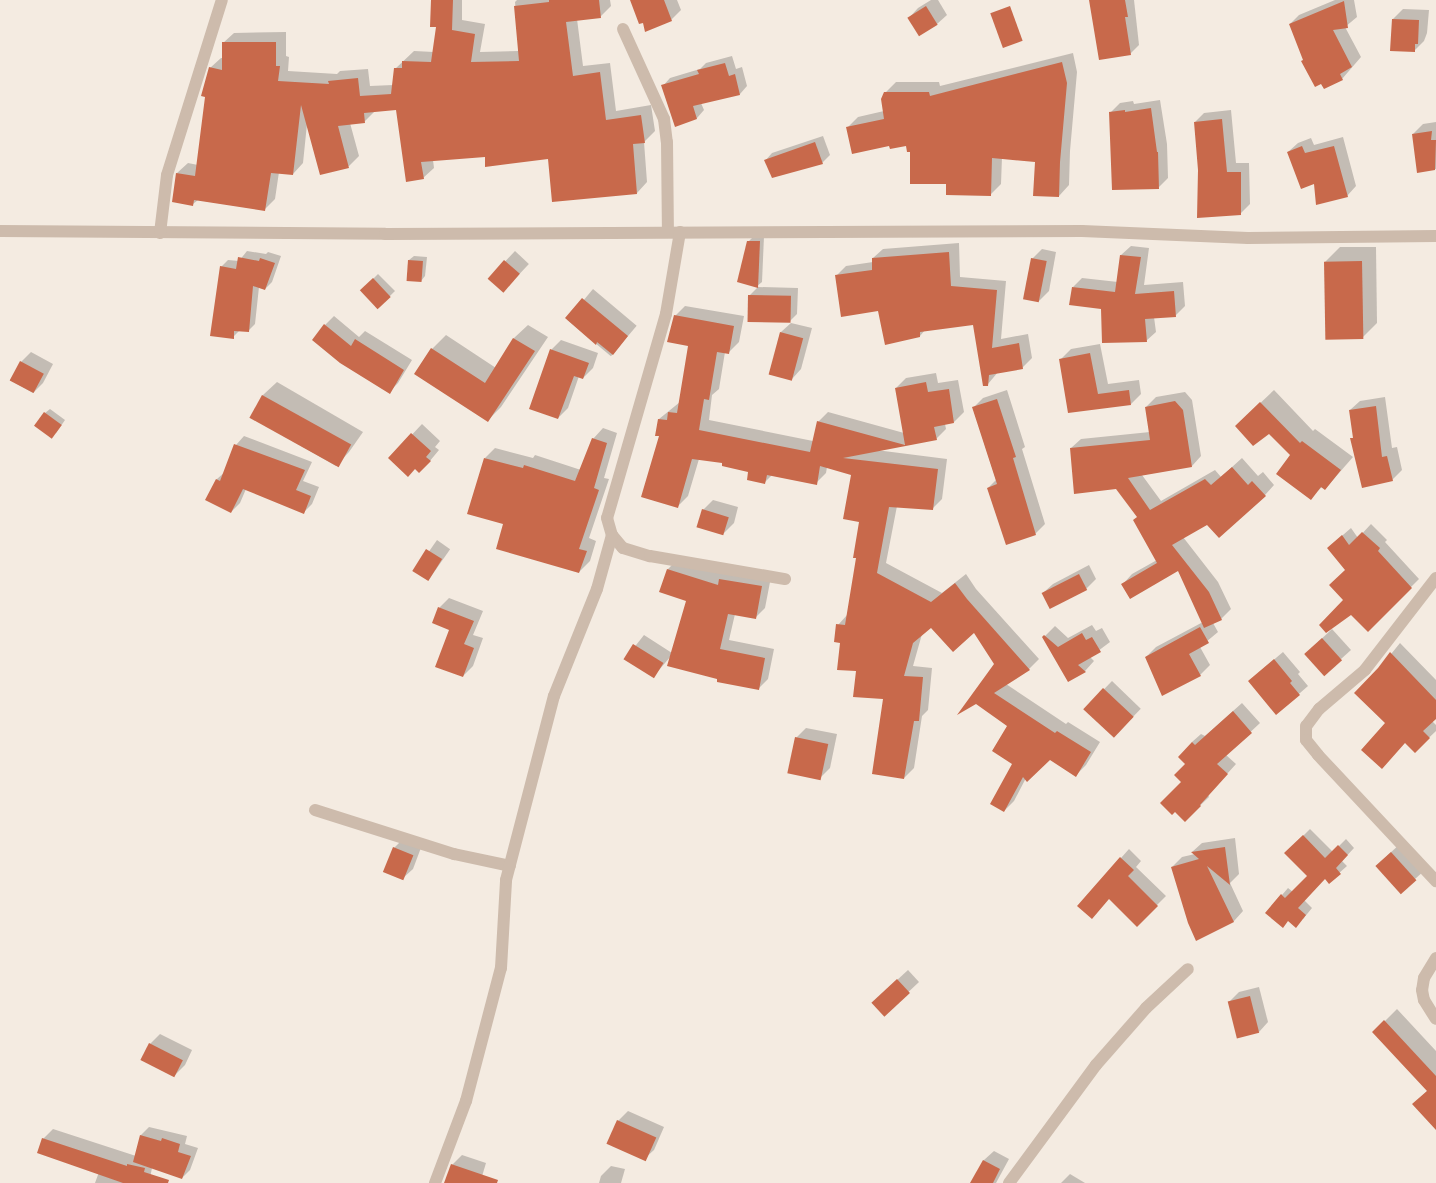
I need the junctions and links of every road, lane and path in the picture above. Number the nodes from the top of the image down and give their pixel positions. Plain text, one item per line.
1 (222, 0) edge
2 (623, 30) dead end
3 (0, 231) edge
4 (674, 232) junction
5 (160, 233) junction
6 (1436, 236) edge
7 (612, 535) junction
8 (1436, 578) edge
9 (785, 579) dead end
10 (315, 810) dead end
11 (510, 866) junction
12 (1436, 881) edge
13 (1436, 958) edge
14 (1188, 969) dead end
15 (1436, 1019) edge
16 (435, 1183) edge
17 (1009, 1183) edge

1 - 5 street
2 - 4 street
3 - 5 street
4 - 5 street
4 - 6 street
4 - 7 street
7 - 9 street
7 - 11 street
8 - 12 street
10 - 11 street
11 - 16 street
13 - 15 street
14 - 17 street

